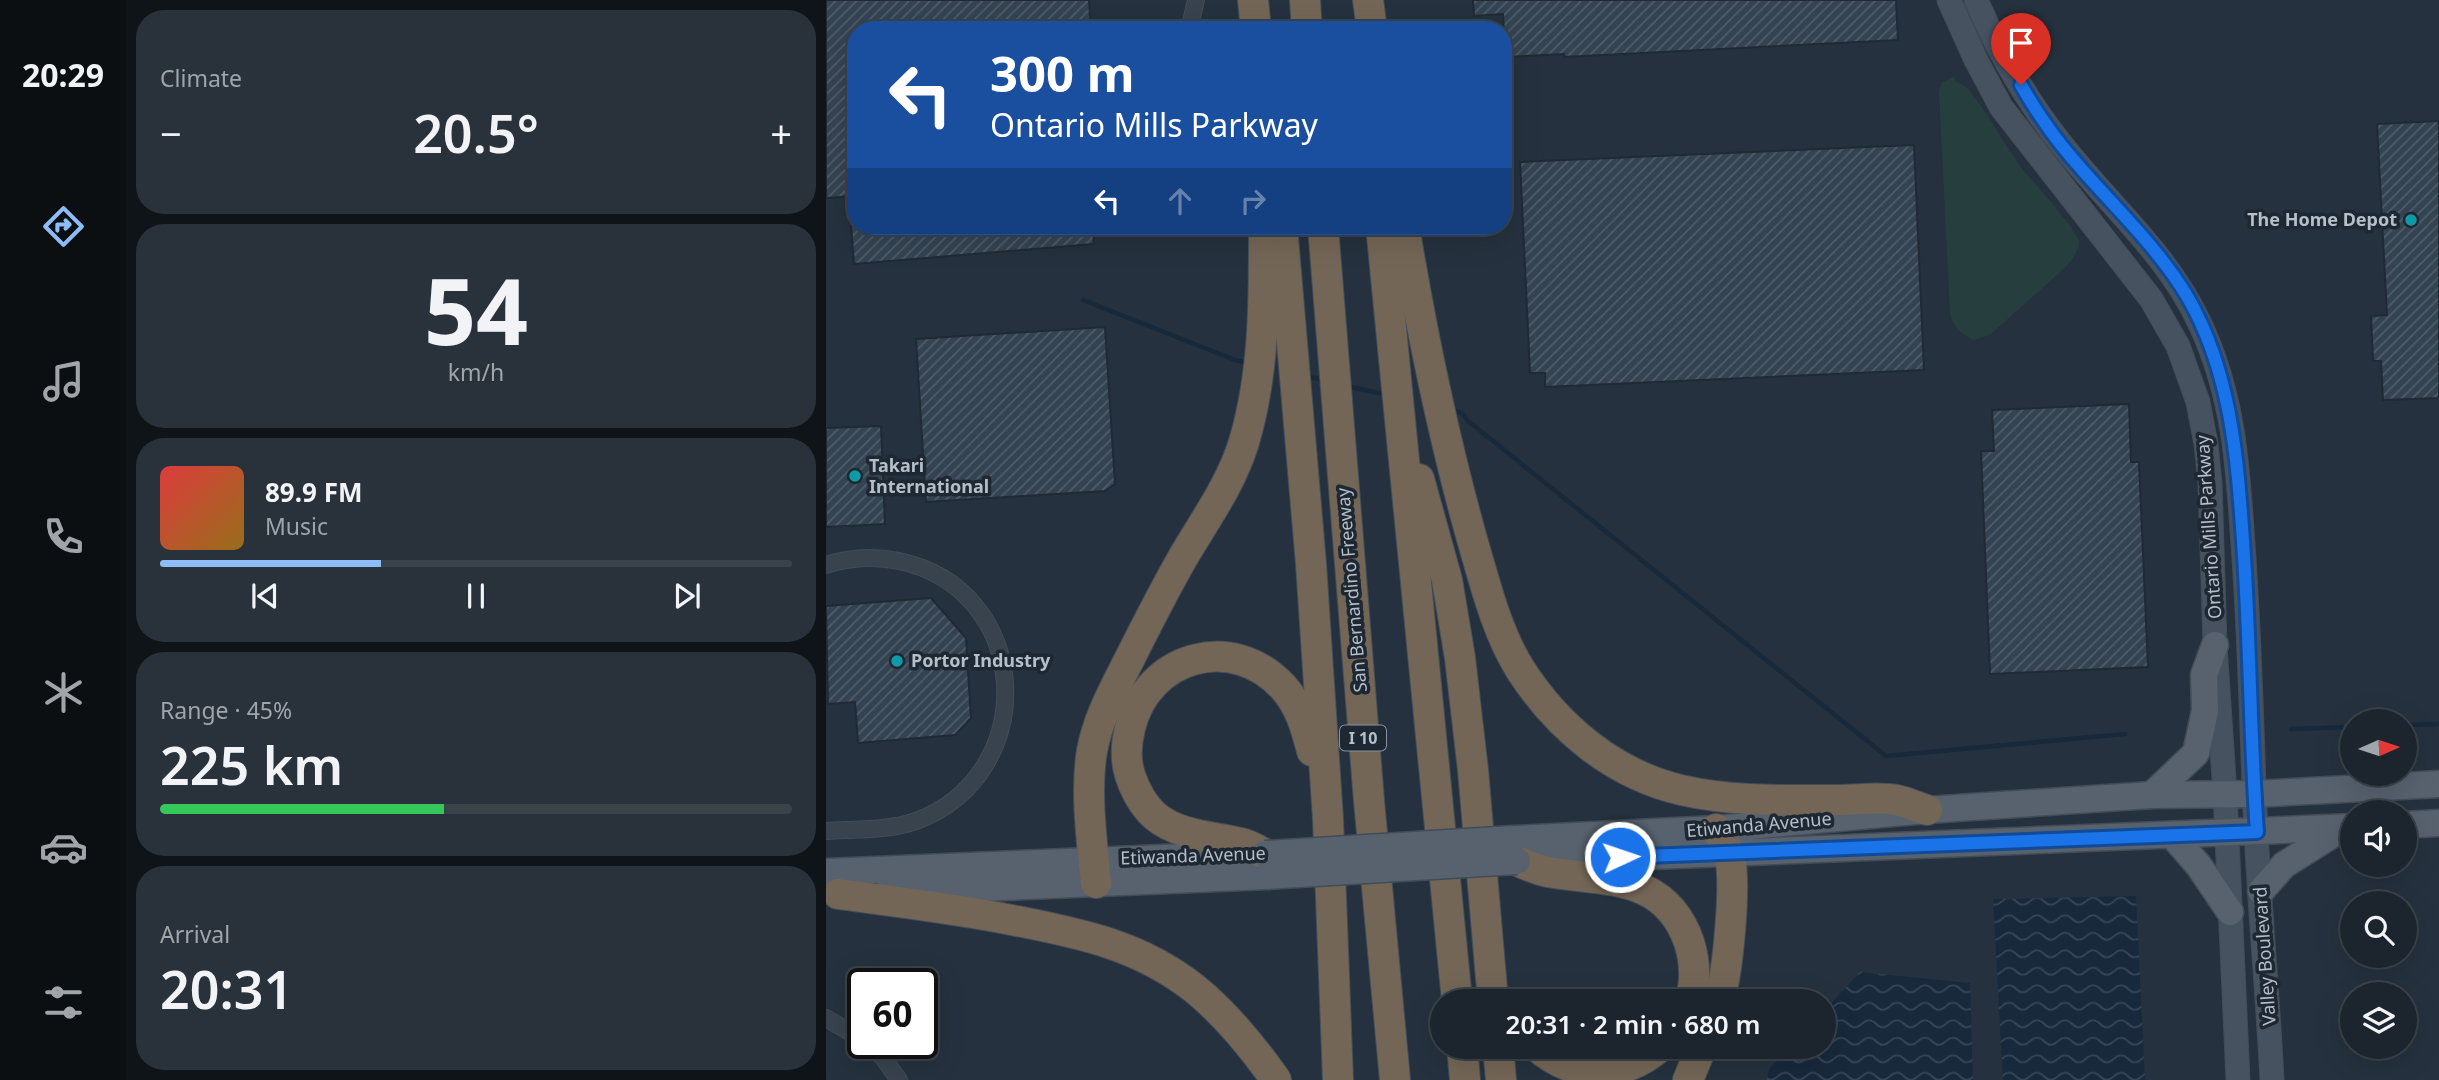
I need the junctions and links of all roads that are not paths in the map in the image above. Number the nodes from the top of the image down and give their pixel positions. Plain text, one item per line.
1 (1196, 0) edge
2 (1253, 0) edge
3 (1262, 0) edge
4 (1305, 0) edge
5 (1357, 0) edge
6 (1368, 0) edge
7 (1949, 0) edge
8 (1976, 0) edge
9 (1191, 21) edge
10 (1255, 21) edge
11 (1263, 21) edge
12 (1306, 21) edge
13 (1359, 21) edge
14 (1371, 21) edge
15 (1264, 235) edge
16 (1283, 235) edge
17 (1324, 235) edge
18 (1382, 235) edge
19 (1406, 235) edge
20 (1398, 395) junction
21 (2210, 483) junction
22 (826, 565) edge
23 (2247, 594) junction
24 (2216, 645) junction
25 (2439, 784) edge
26 (2152, 794) junction
27 (2225, 794) junction
28 (2254, 794) junction
29 (1927, 810) junction
30 (2439, 823) edge
31 (2417, 824) edge
32 (2340, 828) edge
33 (826, 831) edge
34 (2257, 832) junction
35 (2340, 832) edge
36 (2226, 834) junction
37 (2173, 836) junction
38 (1722, 841) junction
39 (1328, 844) junction
40 (1516, 850) junction
41 (1266, 865) junction
42 (1095, 872) junction
43 (830, 887) edge
44 (2261, 891) junction
45 (2230, 912) junction
46 (1486, 917) junction
47 (1456, 989) edge
48 (1492, 989) edge
49 (1501, 989) edge
50 (1692, 989) edge
51 (1721, 989) edge
52 (826, 1018) edge
53 (847, 1030) edge
54 (884, 1059) edge
55 (1463, 1059) edge
56 (1499, 1059) edge
57 (1552, 1059) edge
58 (1640, 1059) edge
59 (1697, 1059) edge
60 (899, 1080) edge
61 (1276, 1080) edge
62 (1338, 1080) edge
63 (1395, 1080) edge
64 (1465, 1080) edge
65 (1501, 1080) edge
66 (1688, 1080) edge
67 (2238, 1080) edge
68 (2272, 1080) edge

1 - 9 street
2 - 10 highway
3 - 11 highway
4 - 12 highway
5 - 13 highway
6 - 14 highway
7 - 21 main road, Ontario Mills Parkway
8 - 23 main road, Ontario Mills Parkway
15 - 42 highway
16 - 39 highway
17 - 63 highway, San Bernardino Freeway / I 10
18 - 20 highway
19 - 29 highway
20 - 46 highway
20 - 47 highway
21 - 23 main road
21 - 24 main road, Ontario Mills Parkway
22 - 33 street
23 - 28 main road, Ontario Mills Parkway
24 - 26 main road
24 - 27 main road, Ontario Mills Parkway
25 - 28 main road, Etiwanda Avenue
26 - 27 main road, Etiwanda Avenue
26 - 29 main road, Etiwanda Avenue
27 - 28 main road, Etiwanda Avenue
27 - 36 main road, Ontario Mills Parkway
28 - 34 main road, Ontario Mills Parkway
29 - 38 main road, Etiwanda Avenue
30 - 31 main road
32 - 34 main road, Etiwanda Avenue
34 - 36 main road, Etiwanda Avenue
34 - 44 main road, Valley Boulevard
35 - 44 main road
36 - 37 main road, Etiwanda Avenue
36 - 45 main road, Valley Boulevard
37 - 38 main road, Etiwanda Avenue
37 - 45 main road
38 - 40 main road, Etiwanda Avenue
38 - 51 highway
39 - 41 highway
39 - 62 highway
40 - 41 main road, Etiwanda Avenue, bridge
40 - 50 highway
41 - 42 main road, Etiwanda Avenue
42 - 43 main road, Etiwanda Avenue
43 - 61 highway
44 - 68 main road, Valley Boulevard
45 - 67 main road, Valley Boulevard
46 - 48 highway
46 - 49 highway
52 - 53 street
54 - 60 street
55 - 64 highway
56 - 65 highway
57 - 58 highway
59 - 66 highway

